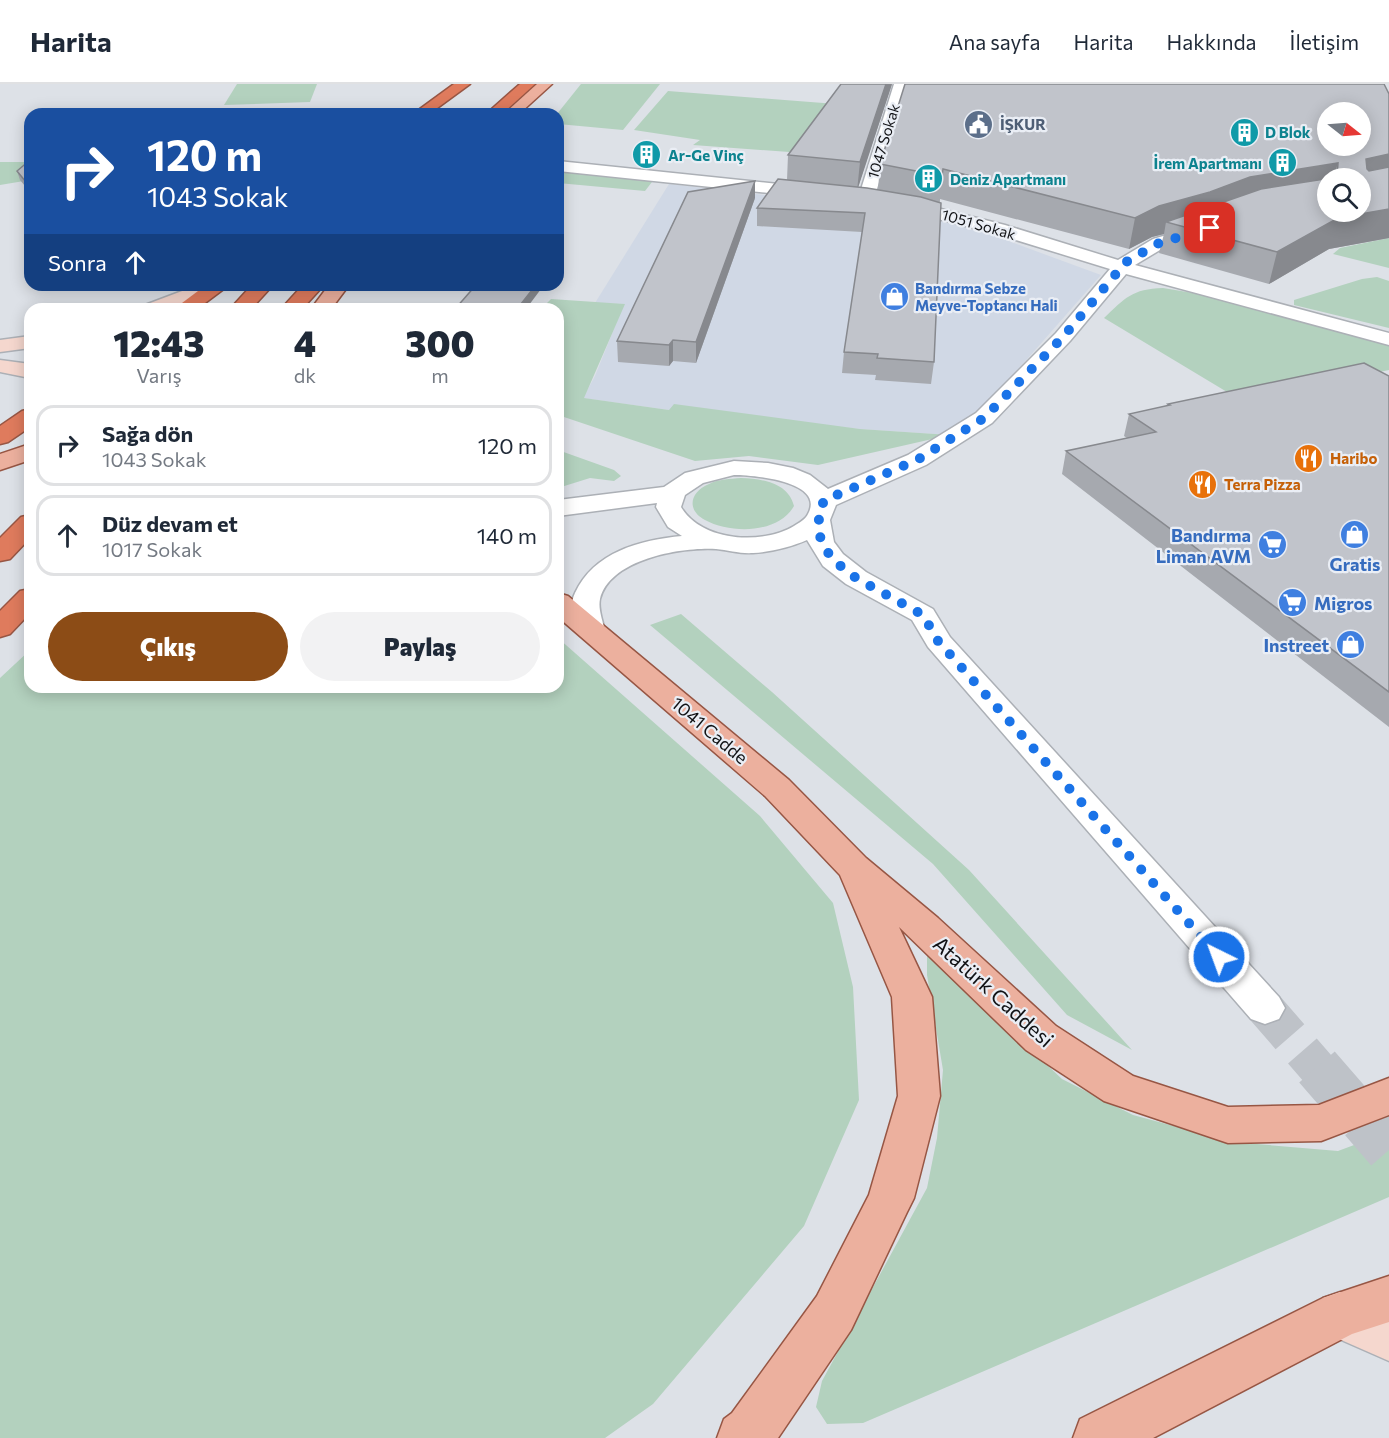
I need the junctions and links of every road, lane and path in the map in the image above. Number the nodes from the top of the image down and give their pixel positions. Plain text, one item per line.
1 (463, 84) edge
2 (528, 84) edge
3 (545, 84) edge
4 (901, 84) edge
5 (429, 108) edge
6 (500, 108) edge
7 (519, 108) edge
8 (564, 167) edge
9 (831, 195) edge
10 (860, 198) joint
11 (1215, 226) edge
12 (1122, 267) junction
13 (201, 291) edge
14 (209, 291) edge
15 (257, 291) edge
16 (308, 291) edge
17 (168, 303) edge
18 (192, 303) edge
19 (246, 303) edge
20 (297, 303) edge
21 (1389, 339) edge
22 (24, 343) edge
23 (0, 346) edge
24 (0, 366) edge
25 (24, 370) edge
26 (24, 420) edge
27 (0, 437) edge
28 (24, 453) edge
29 (917, 460) junction
30 (0, 463) edge
31 (767, 470) junction
32 (672, 494) junction
33 (564, 507) edge
34 (820, 511) junction
35 (24, 530) edge
36 (716, 541) junction
37 (0, 553) edge
38 (24, 603) edge
39 (564, 607) edge
40 (589, 627) junction
41 (0, 628) edge
42 (853, 867) junction
43 (1265, 1008) tunnel mouth
44 (1389, 1096) edge
45 (1389, 1299) edge
46 (1340, 1315) junction
47 (1389, 1337) edge
48 (743, 1438) edge
49 (1099, 1438) edge

1 - 5 highway
2 - 6 highway
3 - 7 main road
4 - 10 street, 1047 Sokak
8 - 9 street
10 - 12 street, 1051 Sokak
11 - 12 street
12 - 21 street, 1051 Sokak
12 - 29 street
13 - 17 street
14 - 18 highway
15 - 19 highway
16 - 20 highway
22 - 23 street
24 - 25 street
26 - 27 highway
28 - 30 main road
29 - 31 street
29 - 34 street
31 - 32 street
31 - 34 street
32 - 33 street
32 - 36 street
34 - 36 street
34 - 43 street
35 - 37 highway
36 - 40 street
38 - 41 highway
39 - 40 main road, 1041 Cadde
40 - 42 main road, 1041 Cadde
42 - 44 main road, Atatürk Caddesi
42 - 48 main road
45 - 46 main road
46 - 47 street
46 - 49 main road

